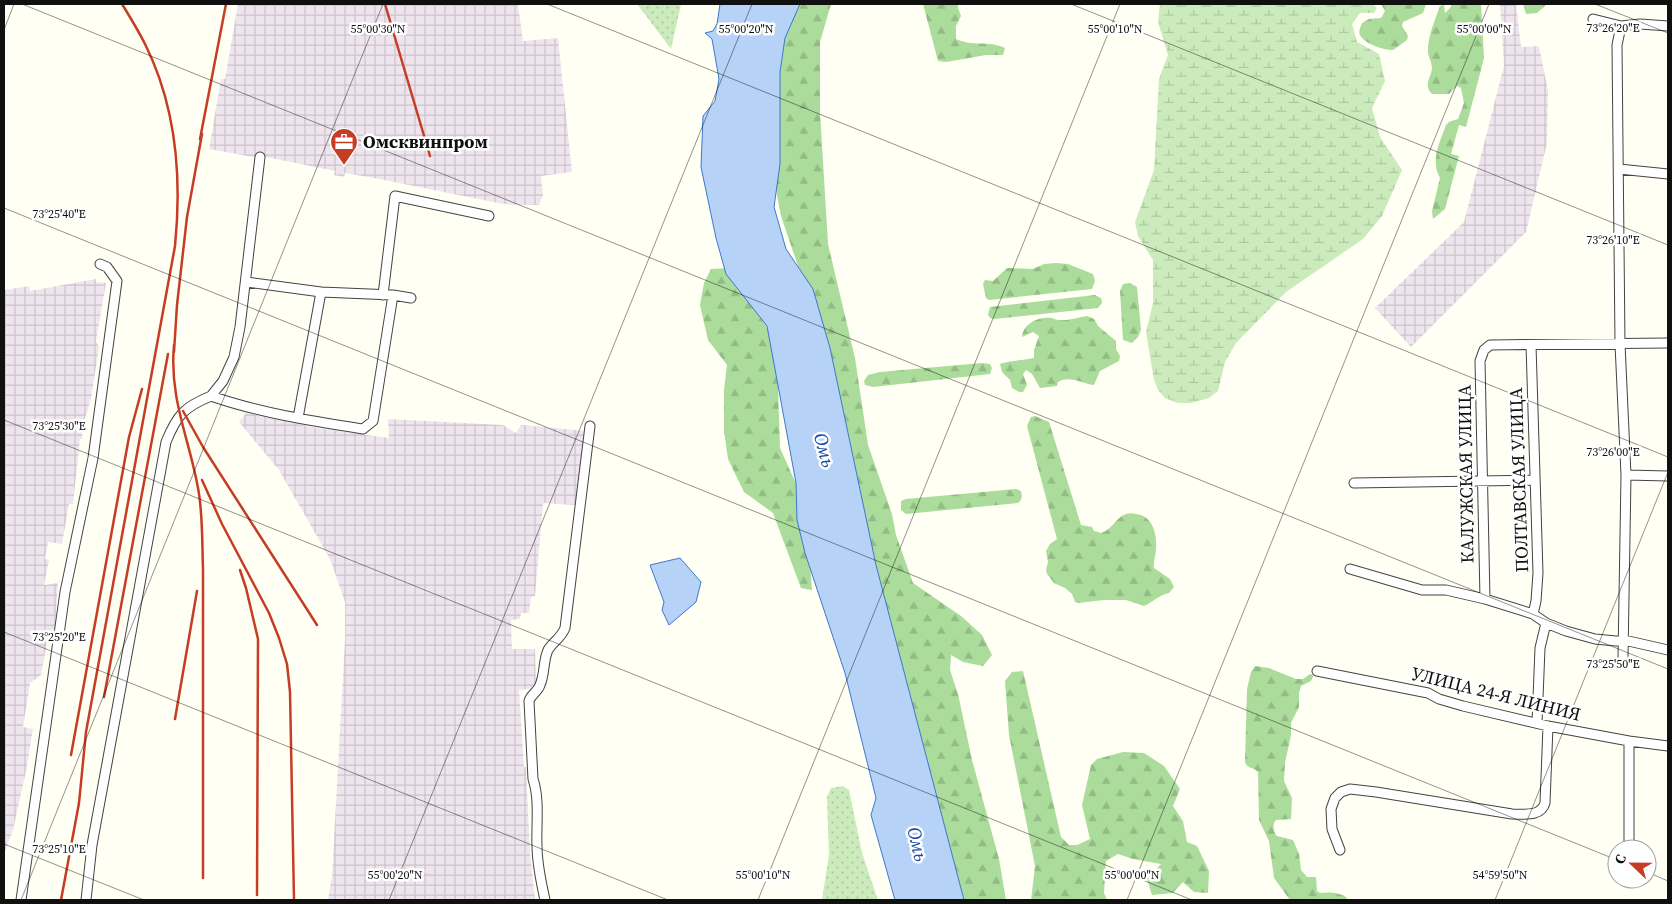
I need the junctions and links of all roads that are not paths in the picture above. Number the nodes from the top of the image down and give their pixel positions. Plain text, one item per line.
1 (1593, 19) dead end
2 (1621, 26) junction
3 (1668, 26) edge
4 (260, 156) dead end
5 (1619, 170) junction
6 (1668, 174) edge
7 (489, 216) dead end
8 (100, 264) dead end
9 (246, 282) junction
10 (321, 292) junction
11 (388, 295) junction
12 (411, 298) dead end
13 (1668, 343) edge
14 (1531, 344) junction
15 (1620, 344) junction
16 (211, 396) junction
17 (298, 418) junction
18 (590, 426) dead end
19 (1626, 475) junction
20 (1668, 476) edge
21 (1535, 480) junction
22 (1483, 481) junction
23 (1354, 483) dead end
24 (1350, 569) dead end
25 (1485, 599) junction
26 (1533, 614) junction
27 (1546, 623) junction
28 (1624, 640) junction
29 (1668, 650) edge
30 (1623, 658) dead end
31 (1317, 671) dead end
32 (1538, 724) junction
33 (1548, 726) junction
34 (1629, 742) junction
35 (1668, 746) edge
36 (1629, 839) edge
37 (1340, 850) dead end
38 (21, 900) edge
39 (86, 900) edge
40 (545, 900) edge

1 - 2 street
2 - 3 street
2 - 5 street
4 - 9 street
5 - 6 street
5 - 15 street
7 - 11 street
8 - 38 street
9 - 10 street
9 - 16 street
10 - 11 street
10 - 17 street
11 - 12 street
11 - 17 street
13 - 15 street
14 - 15 street
14 - 21 street, ПОЛТАВСКАЯ УЛИЦА
14 - 22 street, КАЛУЖСКАЯ УЛИЦА
15 - 19 street
16 - 17 street
16 - 39 street
18 - 40 street
19 - 20 street
19 - 28 street
21 - 22 street
21 - 26 street, ПОЛТАВСКАЯ УЛИЦА
22 - 23 street
22 - 25 street, КАЛУЖСКАЯ УЛИЦА
24 - 25 street
25 - 26 street
26 - 27 street
27 - 28 street
27 - 32 street
28 - 29 street
28 - 30 street
31 - 32 street, УЛИЦА 24-Я ЛИНИЯ
32 - 33 street, УЛИЦА 24-Я ЛИНИЯ
33 - 34 street, УЛИЦА 24-Я ЛИНИЯ
33 - 37 street
34 - 35 street, УЛИЦА 24-Я ЛИНИЯ
34 - 36 street

